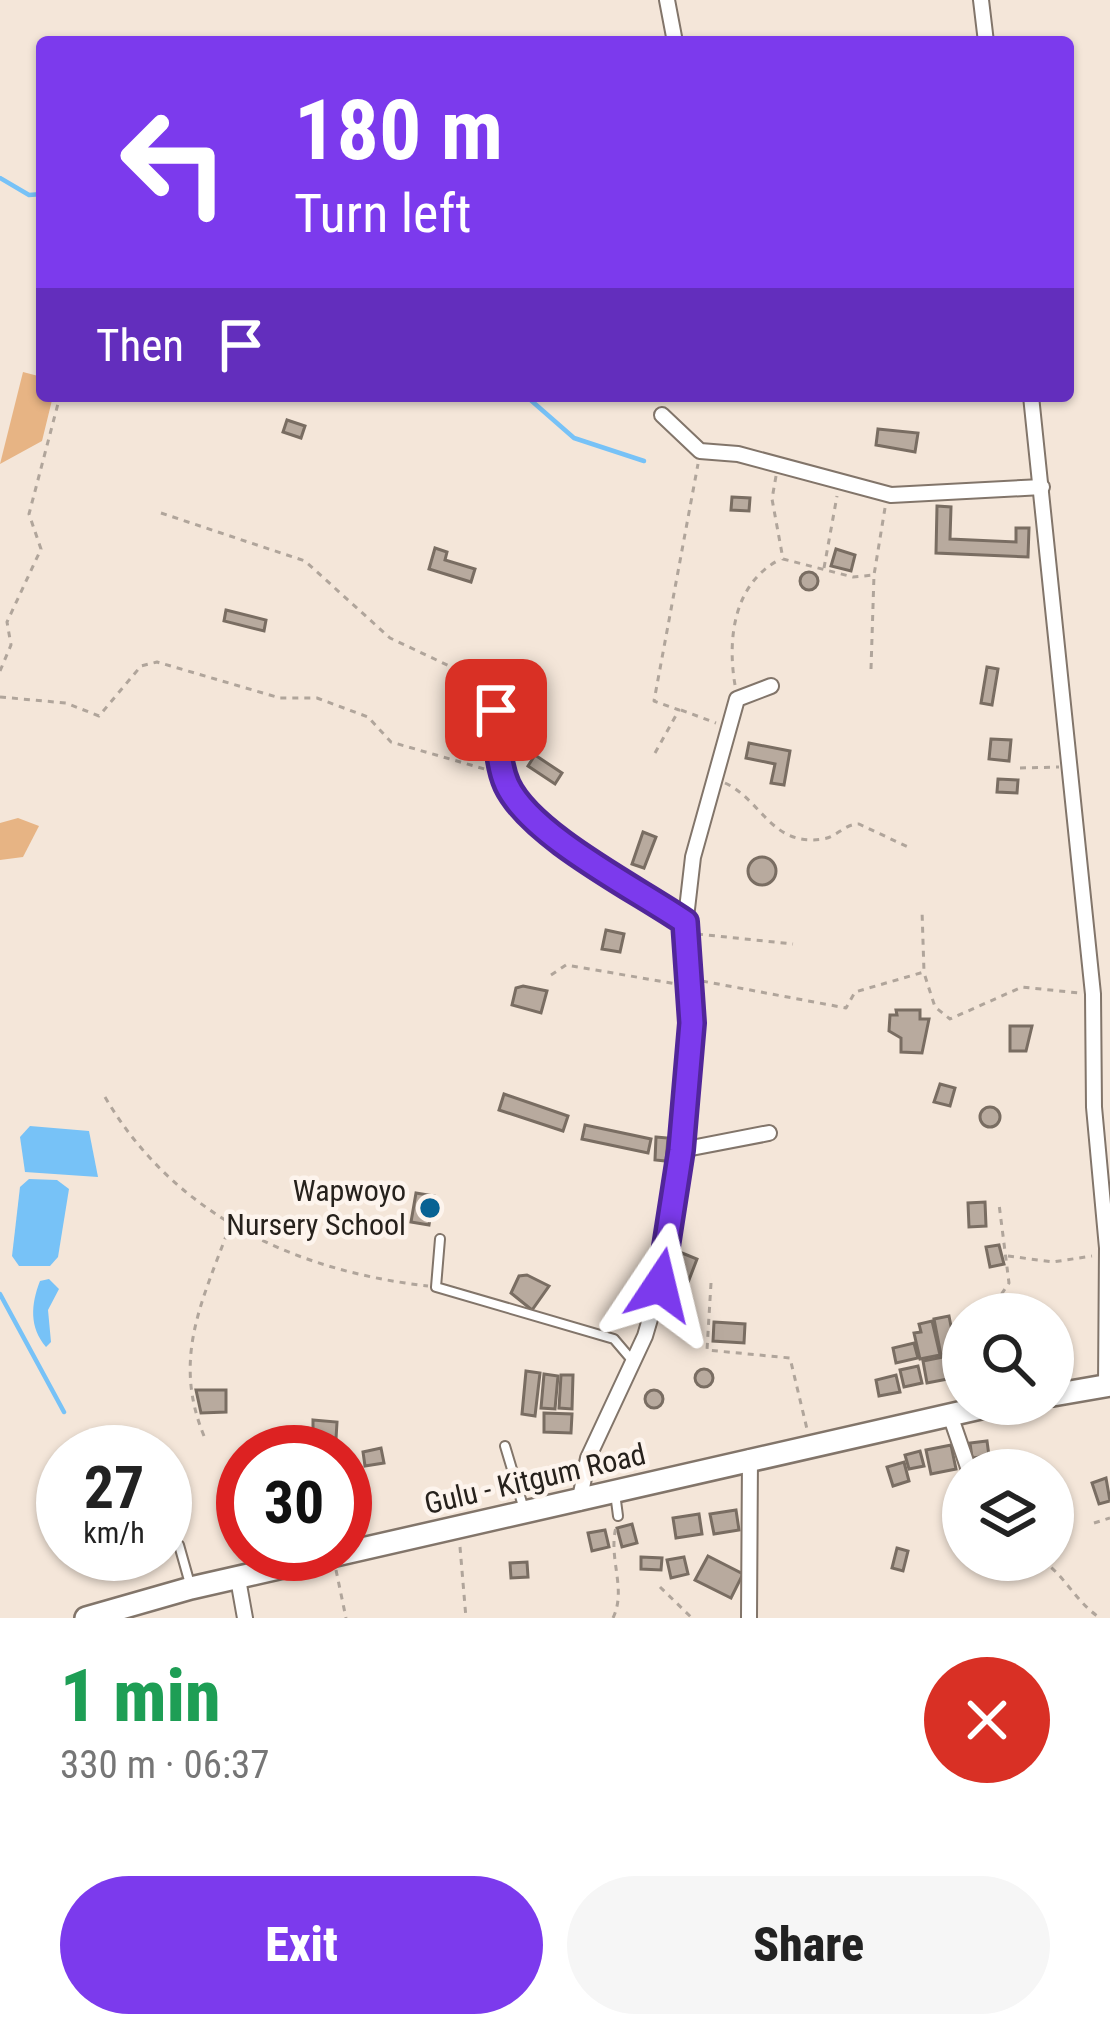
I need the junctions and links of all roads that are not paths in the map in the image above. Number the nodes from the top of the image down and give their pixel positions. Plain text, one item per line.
1 (667, 0) edge
2 (981, 0) edge
3 (673, 36) edge
4 (985, 36) edge
5 (1032, 402) edge
6 (662, 415) dead end
7 (1042, 487) junction
8 (771, 686) dead end
9 (496, 710) road end
10 (684, 928) junction
11 (769, 1133) dead end
12 (681, 1150) junction
13 (440, 1239) dead end
14 (630, 1370) junction
15 (1108, 1386) edge
16 (1074, 1392) edge
17 (942, 1414) edge
18 (505, 1446) dead end
19 (750, 1457) junction
20 (615, 1492) junction
21 (580, 1503) junction
22 (525, 1514) junction
23 (618, 1516) road end
24 (372, 1548) edge
25 (189, 1581) edge
26 (228, 1581) edge
27 (238, 1581) edge
28 (191, 1588) junction
29 (86, 1618) edge
30 (244, 1618) edge
31 (748, 1618) edge

1 - 3 street
2 - 4 street
5 - 7 street
6 - 7 street
7 - 15 street
8 - 10 street
9 - 10 street
10 - 12 street
11 - 12 street
12 - 14 street
13 - 14 lane
14 - 21 street
15 - 16 main road
17 - 19 main road, Gulu - Kitgum Road
18 - 22 lane
19 - 20 main road, Gulu - Kitgum Road
19 - 31 street
20 - 21 main road, Gulu - Kitgum Road
20 - 23 lane
21 - 22 main road, Gulu - Kitgum Road
22 - 24 main road, Gulu - Kitgum Road
25 - 28 lane
26 - 28 main road, Gulu - Kitgum Road
27 - 30 street
28 - 29 main road, Gulu - Kitgum Road

